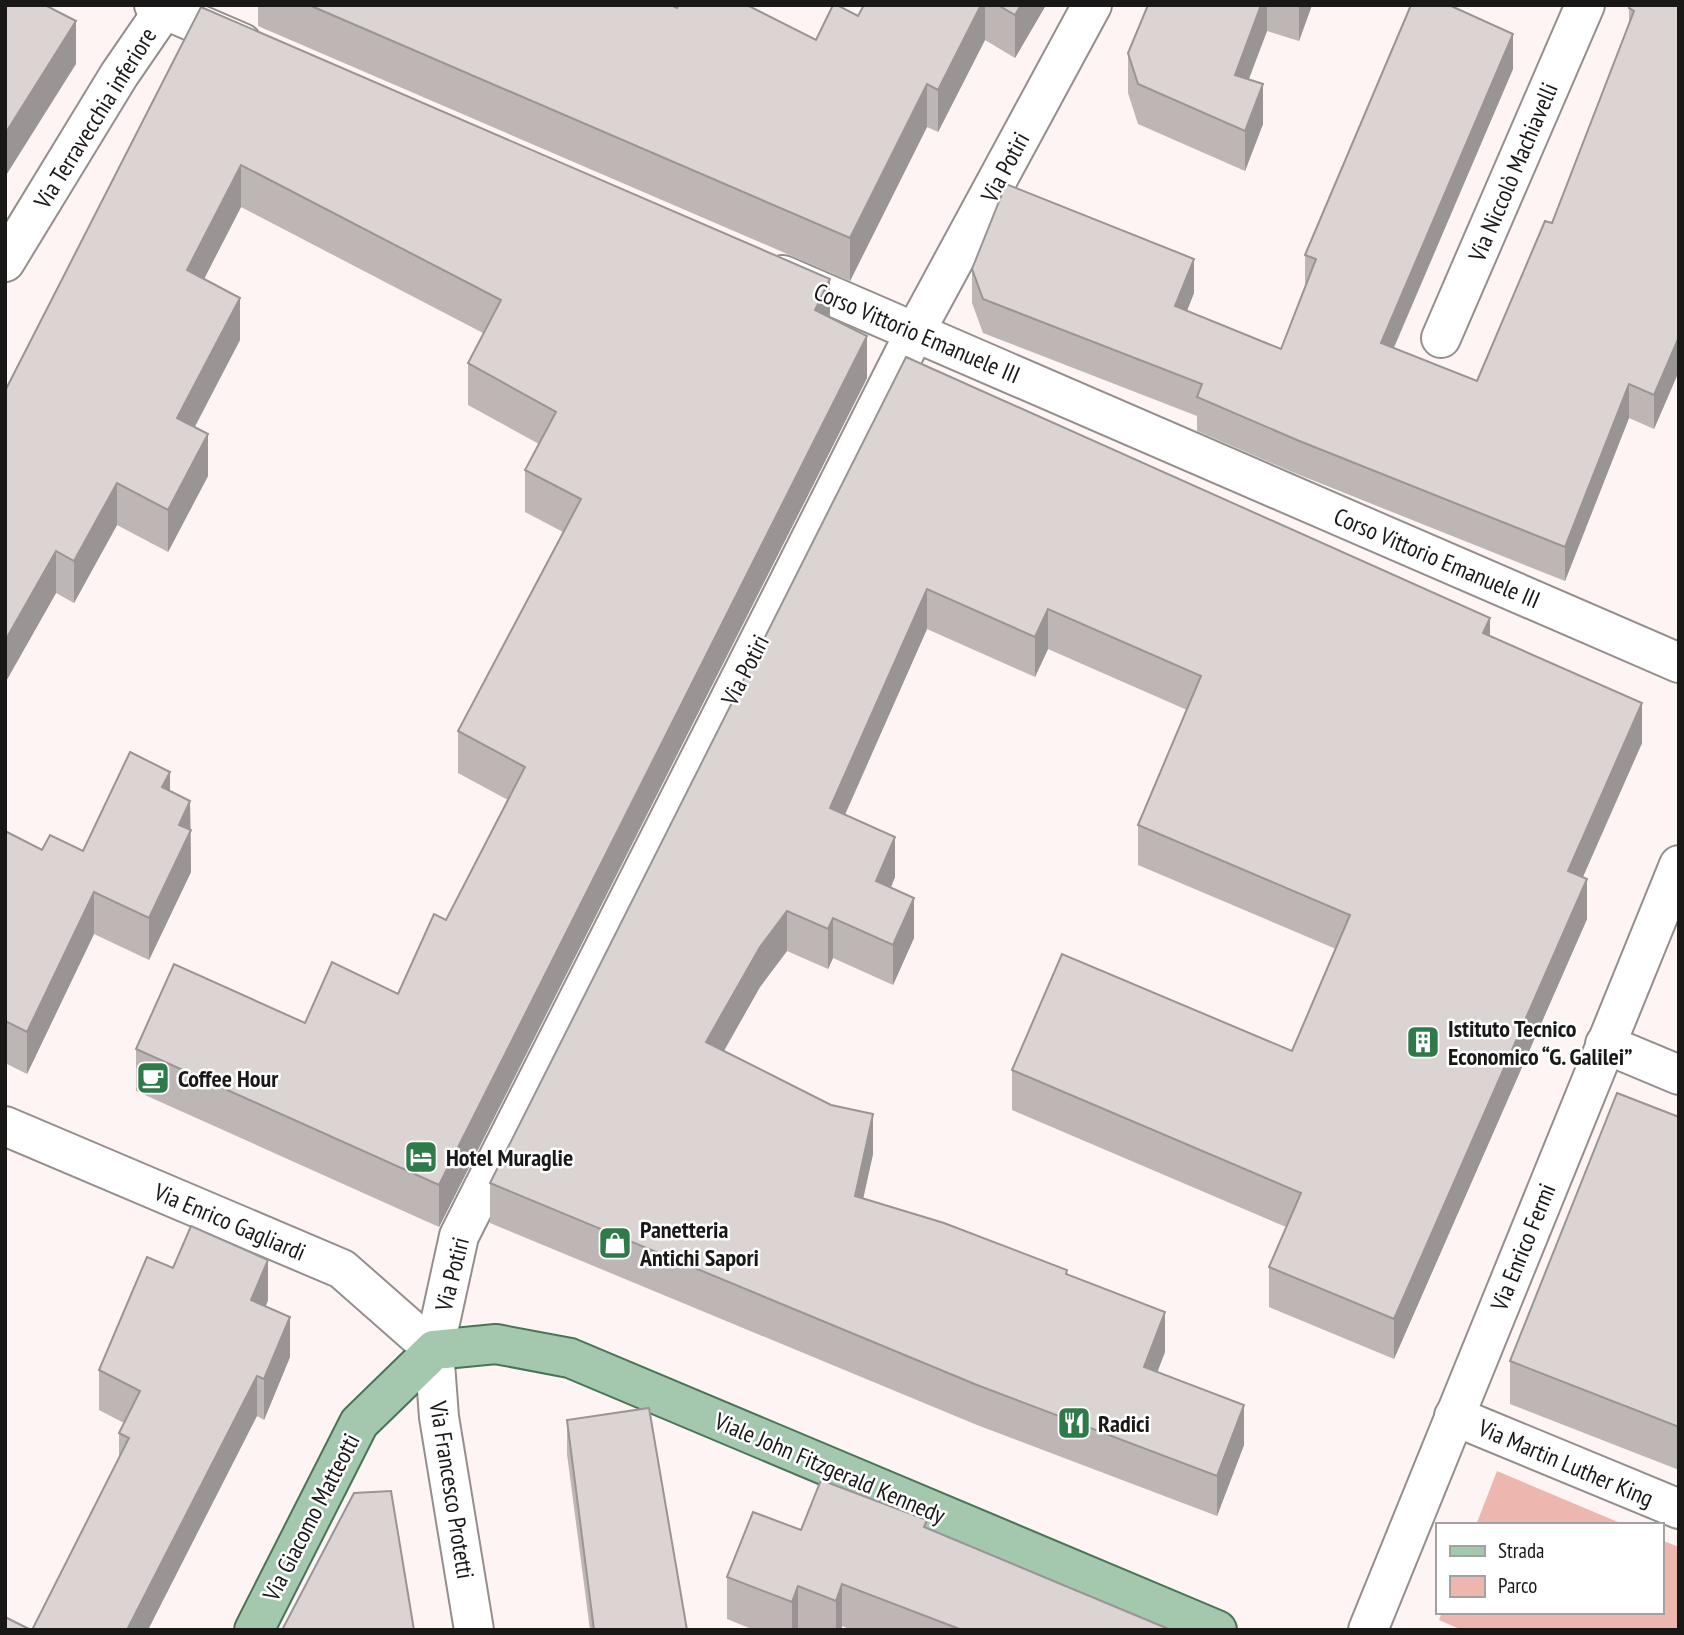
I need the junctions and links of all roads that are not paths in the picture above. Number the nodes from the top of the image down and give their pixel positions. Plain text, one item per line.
1 (1092, 5) edge
2 (1585, 5) edge
3 (162, 7) edge
4 (279, 59) edge
5 (750, 261) edge
6 (5, 262) edge
7 (915, 332) junction
8 (1441, 338) dead end
9 (1679, 663) edge
10 (1679, 865) edge
11 (1605, 1044) junction
12 (1679, 1075) edge
13 (5, 1126) edge
14 (434, 1350) junction
15 (1454, 1416) junction
16 (1679, 1509) edge
17 (254, 1630) edge
18 (474, 1630) edge
19 (1217, 1630) edge
20 (1368, 1630) edge

1 - 7 street, Via Potiri
2 - 8 street, Via Niccolò Machiavelli
3 - 4 street
3 - 6 street, Via Terravecchia inferiore
5 - 7 street, Corso Vittorio Emanuele III
7 - 9 street, Corso Vittorio Emanuele III
7 - 14 street, Via Potiri
10 - 11 street, Via Enrico Fermi
11 - 12 street
11 - 15 street, Via Enrico Fermi
13 - 14 street, Via Enrico Gagliardi
14 - 17 main road, Via Giacomo Matteotti
14 - 18 street, Via Francesco Protetti
14 - 19 main road, Viale John Fitzgerald Kennedy
15 - 16 street, Via Martin Luther King
15 - 20 street, Via Enrico Fermi

